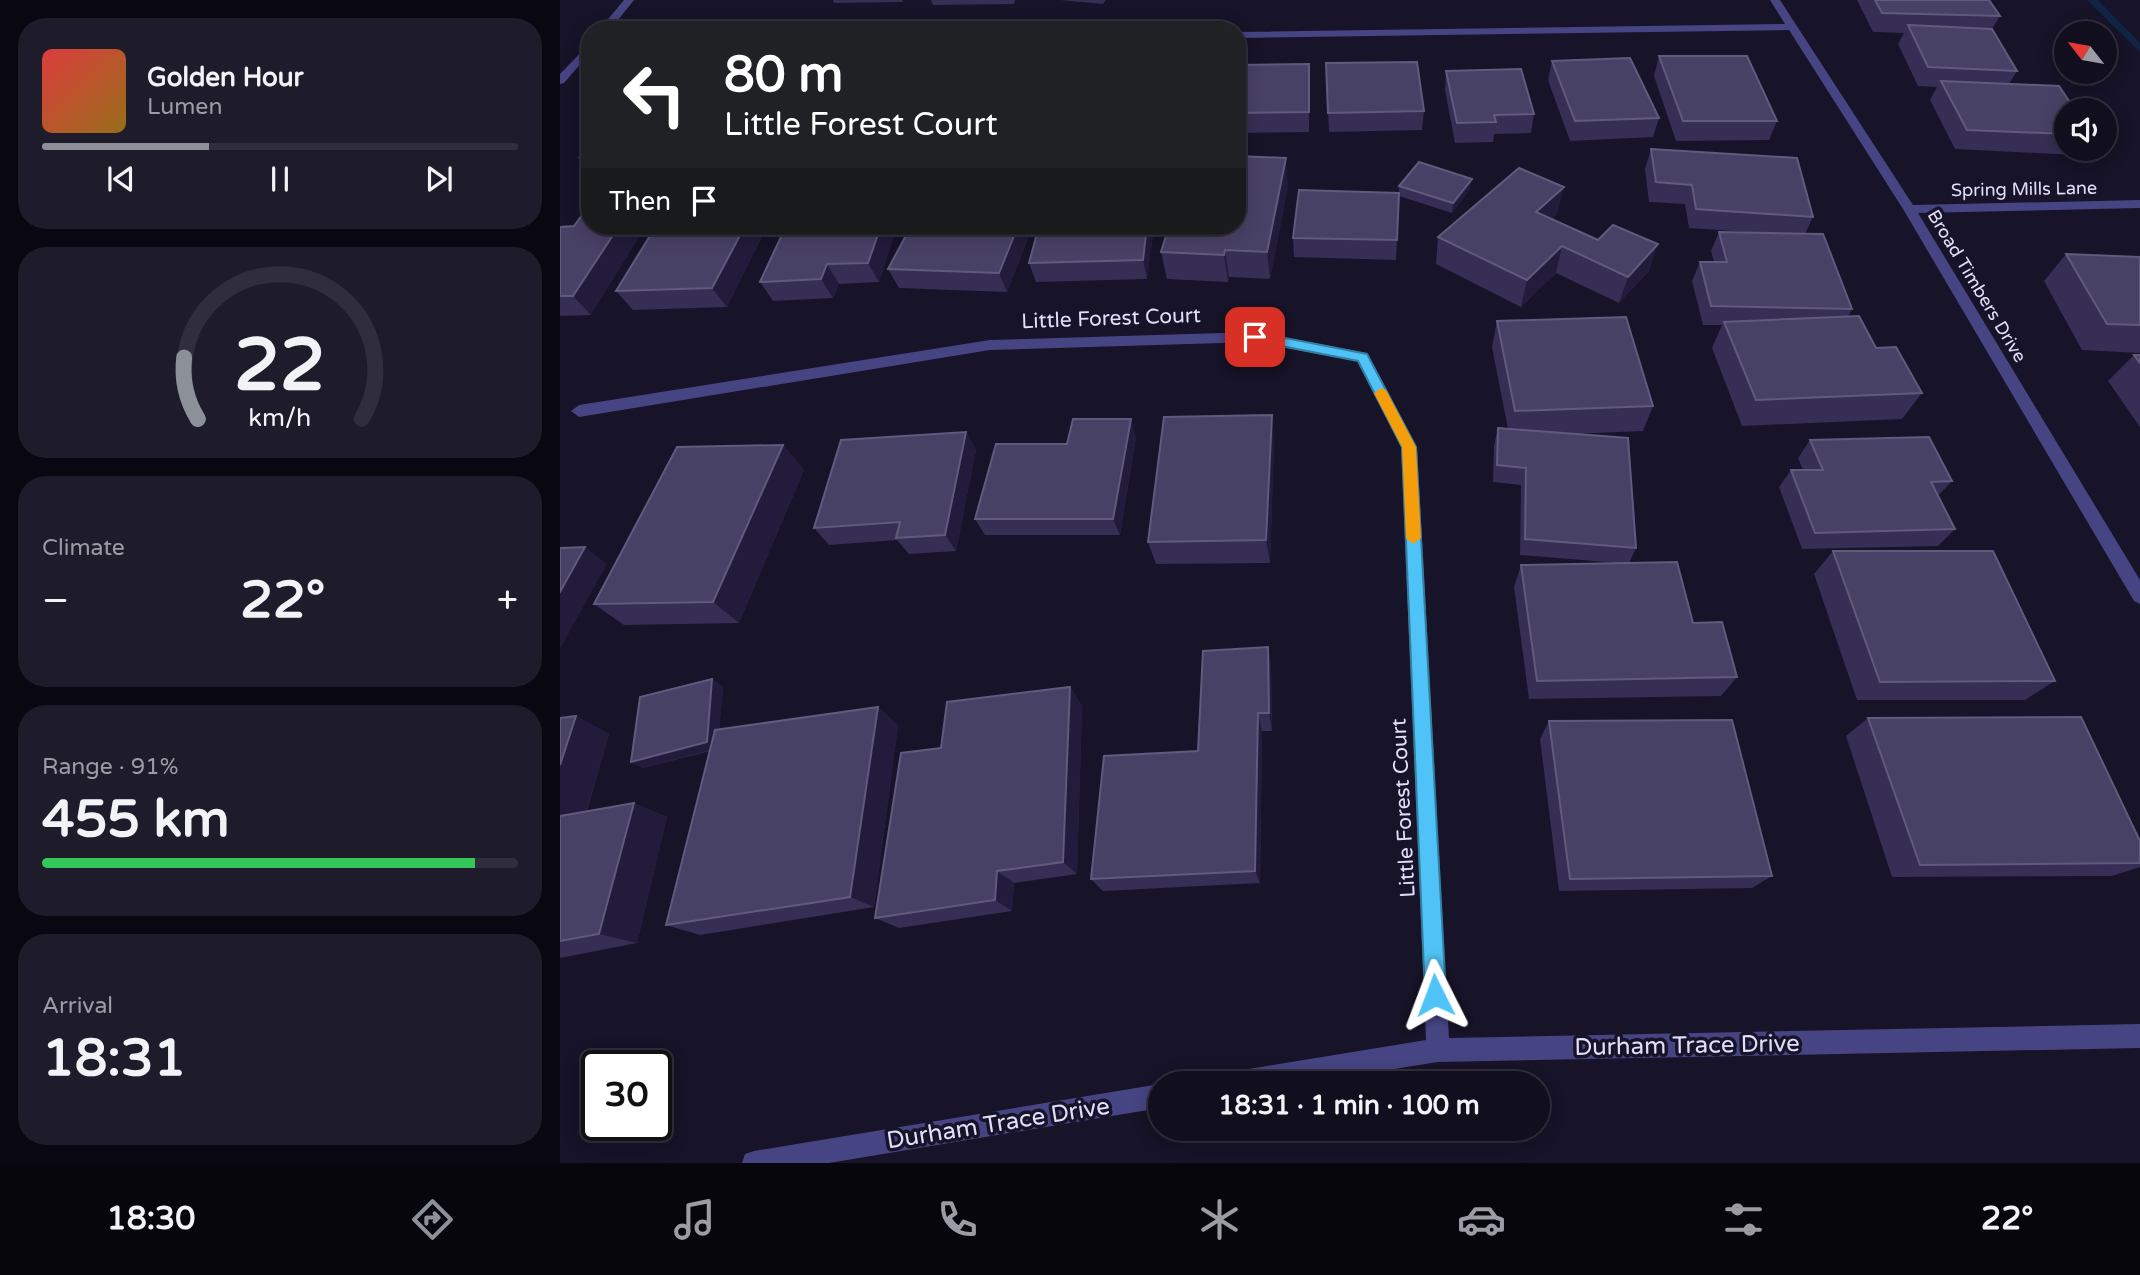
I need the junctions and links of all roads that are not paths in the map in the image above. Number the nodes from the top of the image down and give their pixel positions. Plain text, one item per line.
1 (629, 0) edge
2 (1775, 0) edge
3 (612, 21) edge
4 (1791, 27) junction
5 (1246, 35) edge
6 (581, 56) edge
7 (560, 81) edge
8 (2140, 204) edge
9 (1909, 209) junction
10 (579, 411) dead end
11 (2140, 596) edge
12 (2140, 1037) edge
13 (1438, 1050) junction
14 (1309, 1071) edge
15 (1148, 1098) edge
16 (754, 1163) edge

1 - 3 street
2 - 4 street, Broad Timbers Drive
4 - 5 street
4 - 9 street, Broad Timbers Drive
6 - 7 street
8 - 9 street, Spring Mills Lane
9 - 11 street, Broad Timbers Drive
10 - 13 street, Little Forest Court
12 - 13 street, Durham Trace Drive
13 - 14 street, Durham Trace Drive
15 - 16 street, Durham Trace Drive

